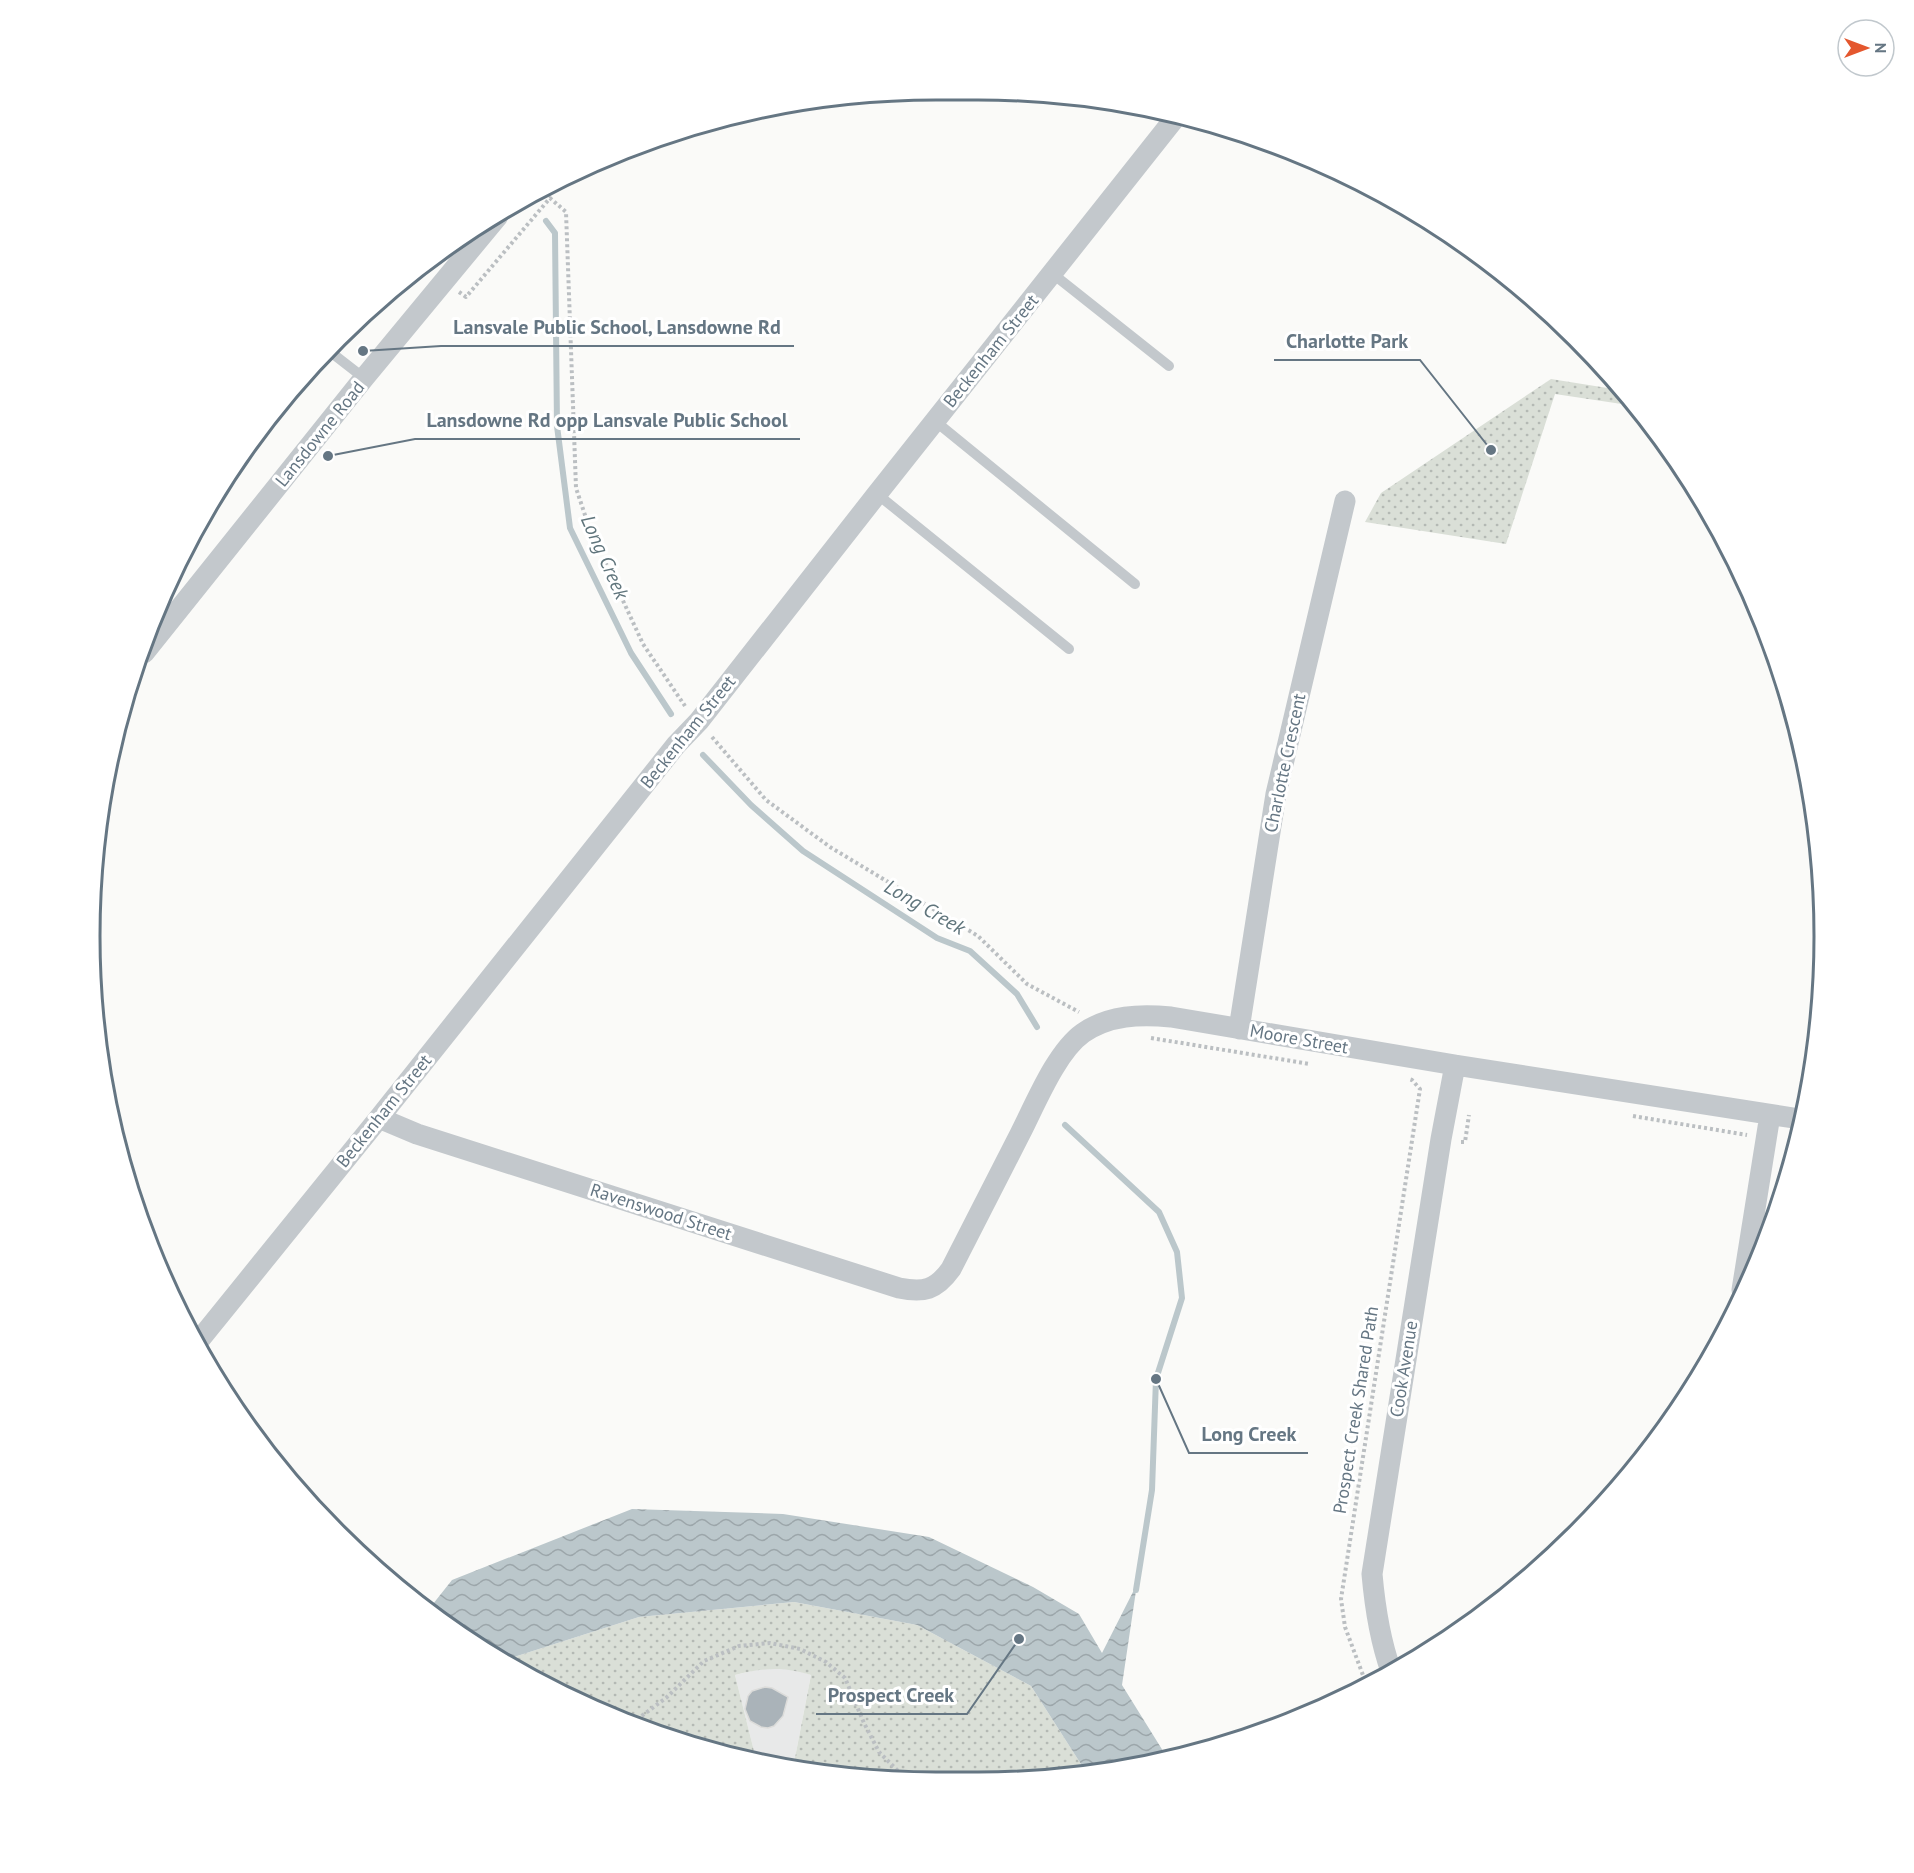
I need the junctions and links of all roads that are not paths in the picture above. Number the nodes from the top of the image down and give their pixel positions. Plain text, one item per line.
1 (1171, 124) edge
2 (483, 234) edge
3 (1053, 274) junction
4 (335, 356) edge
5 (1169, 366) dead end
6 (364, 378) junction
7 (934, 421) junction
8 (877, 494) junction
9 (1345, 501) dead end
10 (1135, 584) dead end
11 (156, 638) edge
12 (1069, 649) dead end
13 (1239, 1029) junction
14 (1455, 1065) junction
15 (1770, 1114) junction
16 (379, 1118) junction
17 (1793, 1118) edge
18 (1746, 1265) edge
19 (943, 1280) joint
20 (203, 1335) edge
21 (1388, 1664) edge

1 - 3 street, Beckenham Street
2 - 6 street, Lansdowne Road
3 - 5 lane
3 - 7 street, Beckenham Street
4 - 6 lane
6 - 11 street, Lansdowne Road
7 - 8 street, Beckenham Street
7 - 10 lane
8 - 12 lane
8 - 16 street, Beckenham Street
9 - 13 street, Charlotte Crescent
13 - 14 street, Moore Street
13 - 19 street, Moore Street
14 - 15 street, Moore Street
14 - 21 street, Cook Avenue
15 - 17 street, Moore Street
15 - 18 street
16 - 19 street, Ravenswood Street
16 - 20 street, Beckenham Street

